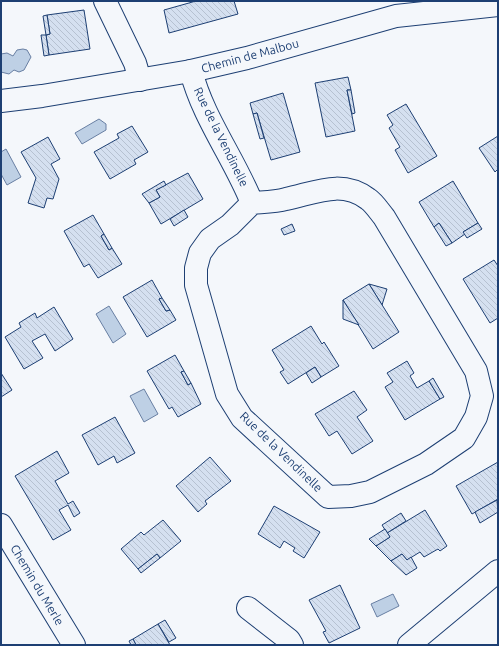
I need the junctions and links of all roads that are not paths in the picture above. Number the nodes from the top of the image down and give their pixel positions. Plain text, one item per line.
1 (105, 1) edge
2 (498, 5) edge
3 (191, 71) junction
4 (140, 80) junction
5 (1, 101) edge
6 (252, 203) junction
7 (1, 525) edge
8 (498, 570) edge
9 (248, 608) dead end
10 (74, 645) edge
11 (292, 645) edge
12 (409, 645) edge

1 - 4 street
2 - 3 street, Chemin de Malbou
3 - 4 street, Chemin de Malbou
3 - 6 street, Rue de la Vendinelle
4 - 5 street, Chemin de Malbou
6 - 6 street, Rue de la Vendinelle
7 - 10 street, Chemin du Merle
8 - 12 street
9 - 11 street

